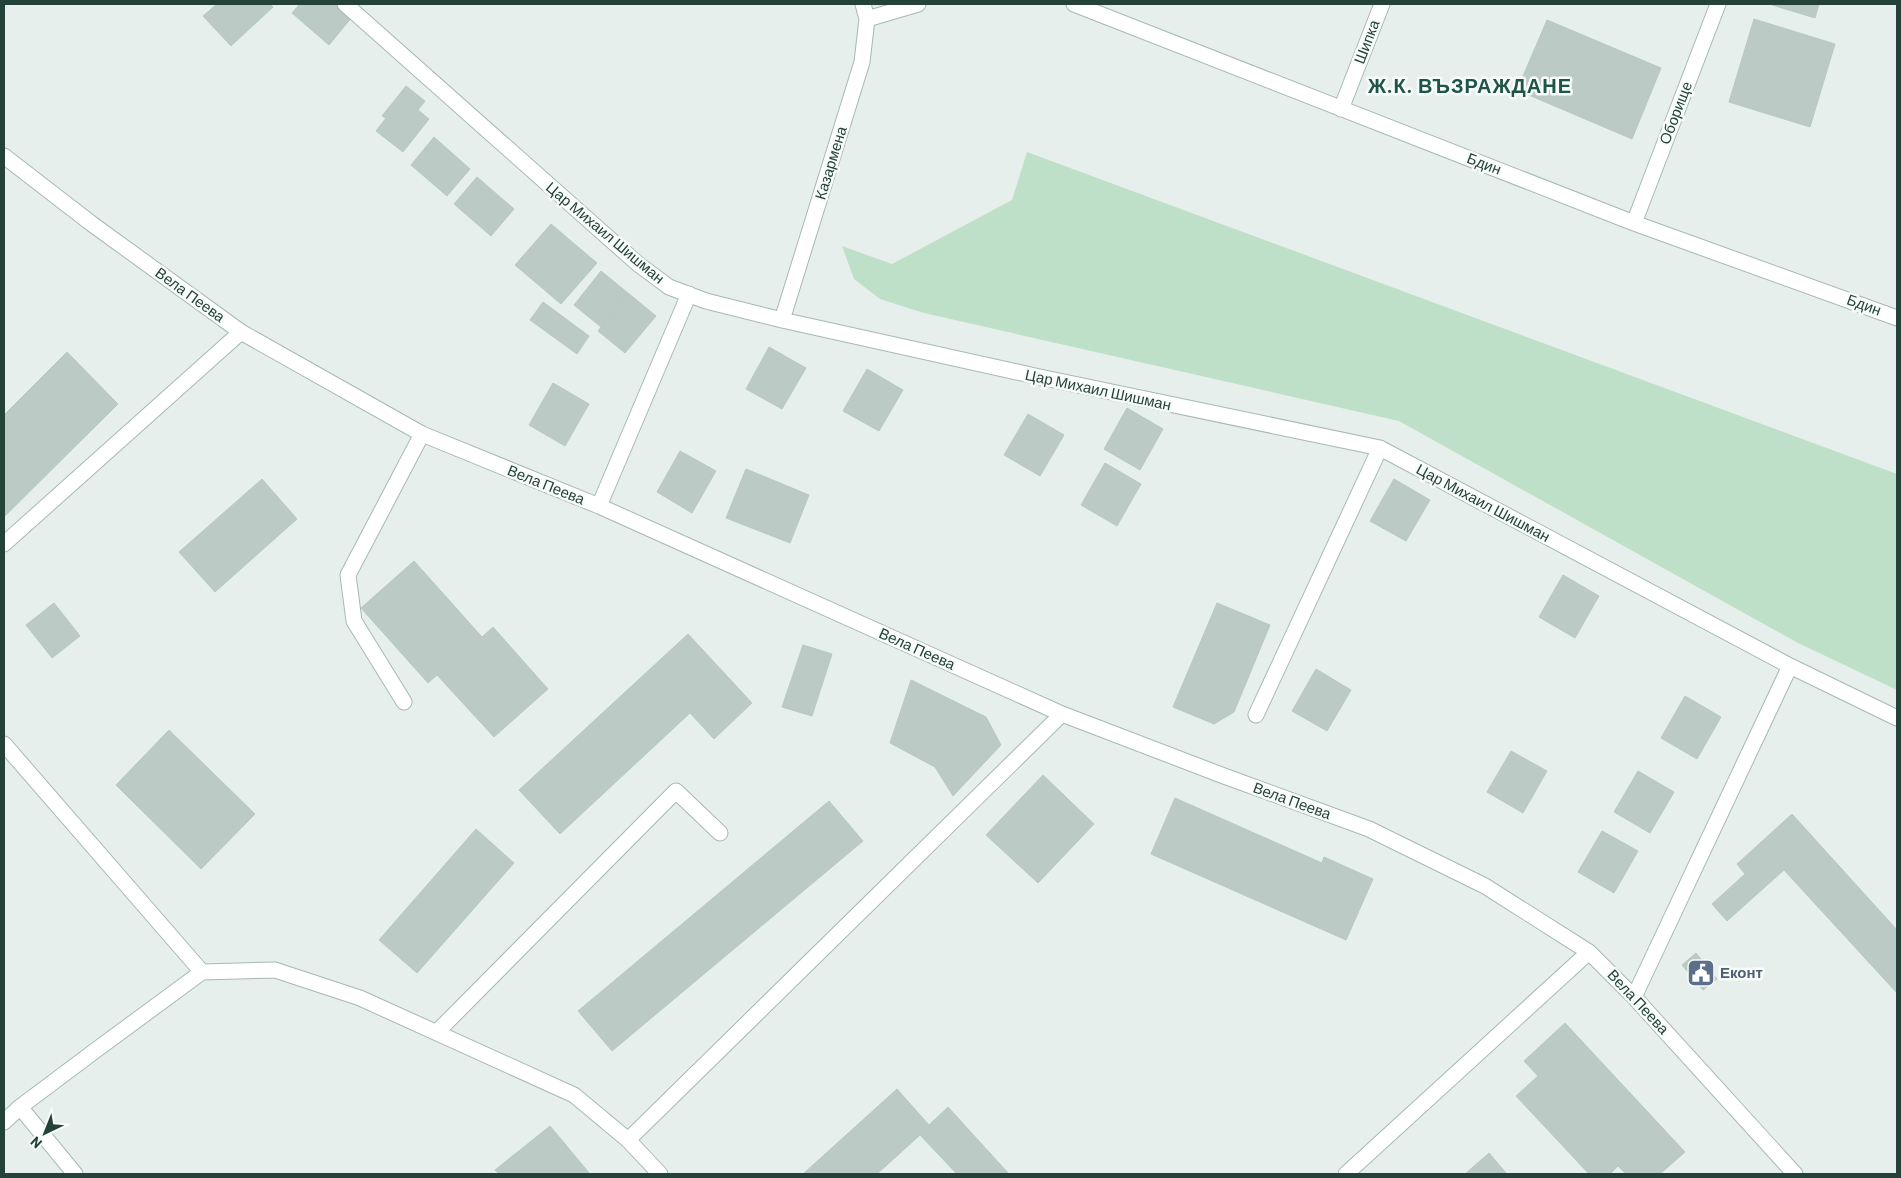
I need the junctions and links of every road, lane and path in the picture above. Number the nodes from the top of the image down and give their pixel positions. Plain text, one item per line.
1 (345, 4) edge
2 (863, 4) edge
3 (918, 4) edge
4 (1074, 4) edge
5 (1382, 4) edge
6 (1718, 4) edge
7 (867, 19) junction
8 (1341, 108) junction
9 (4, 156) edge
10 (1634, 223) junction
11 (689, 294) junction
12 (1897, 318) edge
13 (782, 320) junction
14 (241, 332) junction
15 (422, 434) junction
16 (1380, 448) junction
17 (599, 506) junction
18 (4, 544) edge
19 (1790, 666) junction
20 (404, 702) dead end
21 (1062, 714) junction
22 (1256, 715) dead end
23 (1897, 718) edge
24 (4, 744) edge
25 (720, 833) dead end
26 (1589, 952) junction
27 (202, 972) junction
28 (1634, 997) junction
29 (437, 1032) junction
30 (20, 1107) junction
31 (4, 1122) edge
32 (628, 1140) junction
33 (75, 1174) edge
34 (660, 1174) edge
35 (1346, 1174) edge
36 (1795, 1174) edge

1 - 11 street, Цар Михаил Шишман
2 - 7 street, Казармена
3 - 7 street
4 - 8 street, Бдин
5 - 8 street, Шипка
6 - 10 street, Оборище
7 - 13 street, Казармена
8 - 10 street, Бдин
9 - 14 street, Вела Пеева
10 - 12 street, Бдин
11 - 13 street, Цар Михаил Шишман
11 - 17 street
13 - 16 street, Цар Михаил Шишман
14 - 15 street, Вела Пеева
14 - 18 street
15 - 17 street, Вела Пеева
15 - 20 street
16 - 19 street, Цар Михаил Шишман
16 - 22 street
17 - 21 street, Вела Пеева
19 - 23 street, Цар Михаил Шишман
19 - 28 street
21 - 26 street, Вела Пеева
21 - 32 street
24 - 27 street
25 - 29 street
26 - 28 street, Вела Пеева
26 - 35 street
27 - 29 street
27 - 30 street
28 - 36 street, Вела Пеева
29 - 32 street
30 - 31 street
30 - 33 street
32 - 34 street

